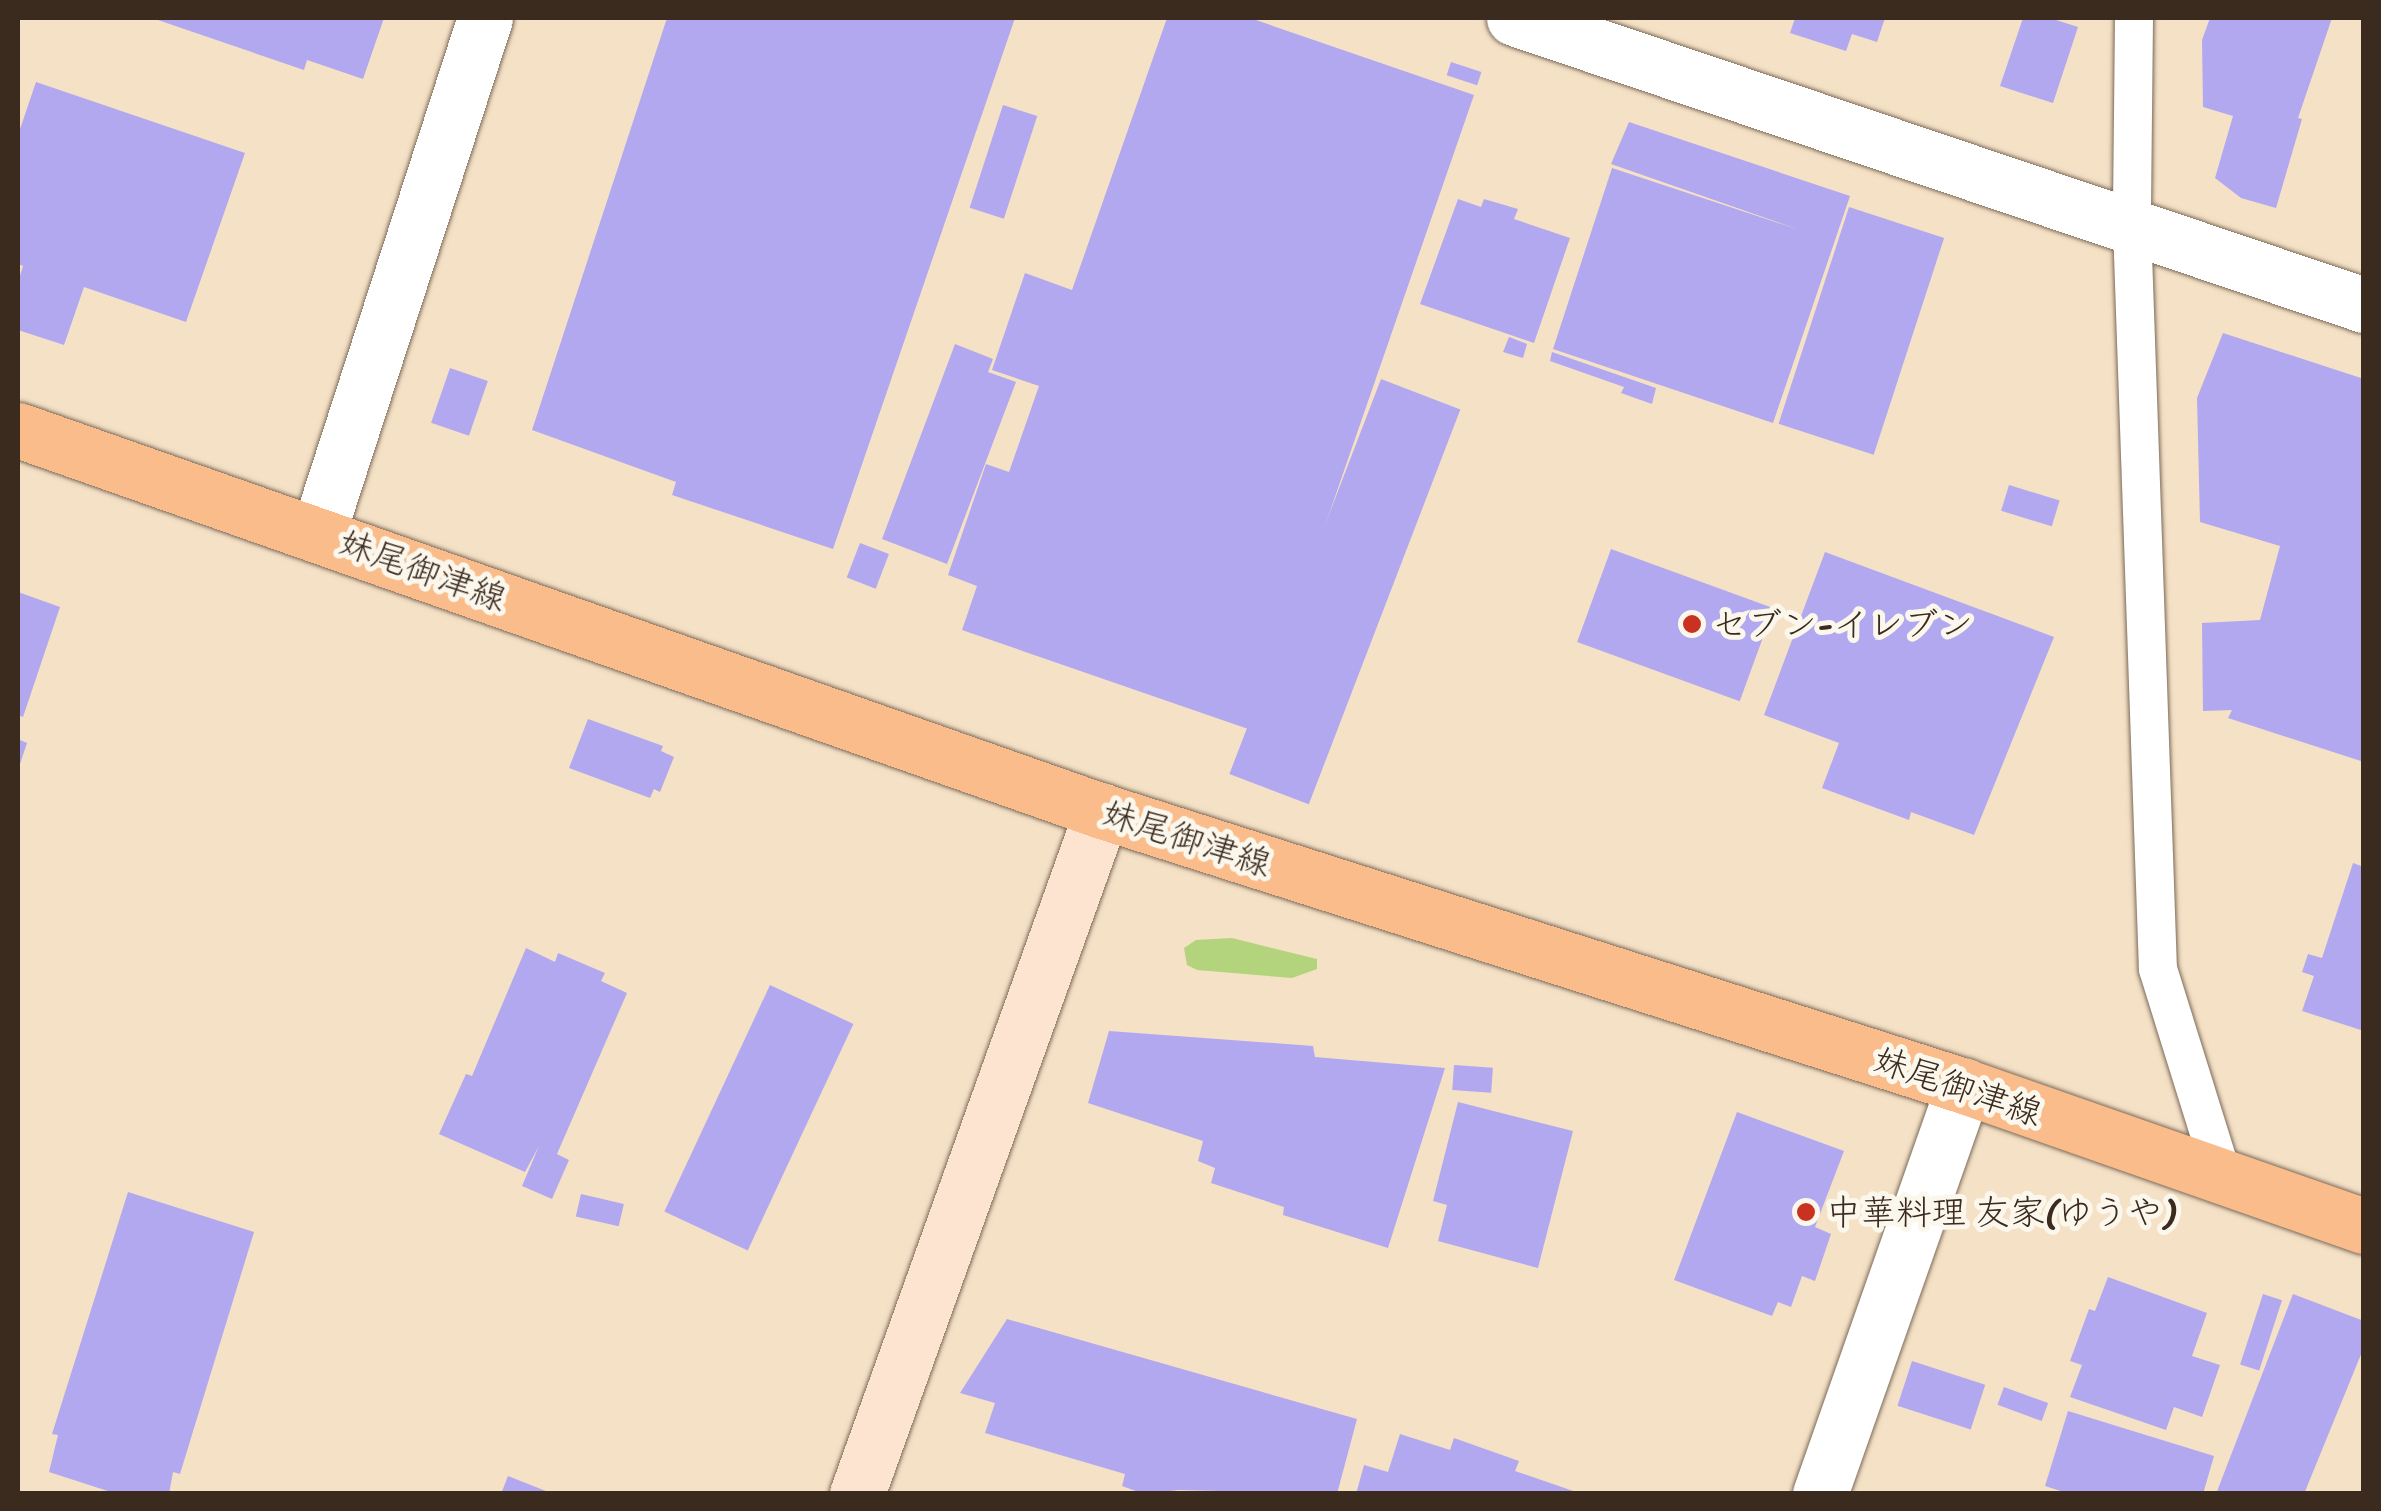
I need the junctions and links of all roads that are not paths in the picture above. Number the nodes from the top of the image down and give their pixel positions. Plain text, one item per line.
1 (485, 18) edge
2 (1514, 18) edge
3 (2134, 18) edge
4 (2132, 226) junction
5 (2364, 305) edge
6 (18, 430) edge
7 (318, 533) junction
8 (1102, 811) junction
9 (1964, 1086) junction
10 (2222, 1178) junction
11 (2364, 1226) edge
12 (857, 1494) edge
13 (1820, 1494) edge

1 - 7 street
2 - 4 street
3 - 4 lane
4 - 5 street
4 - 10 lane
6 - 7 main road, 妹尾御津線
7 - 8 main road, 妹尾御津線
8 - 9 main road, 妹尾御津線
8 - 12 street
9 - 10 main road, 妹尾御津線
9 - 13 street
10 - 11 main road, 妹尾御津線

